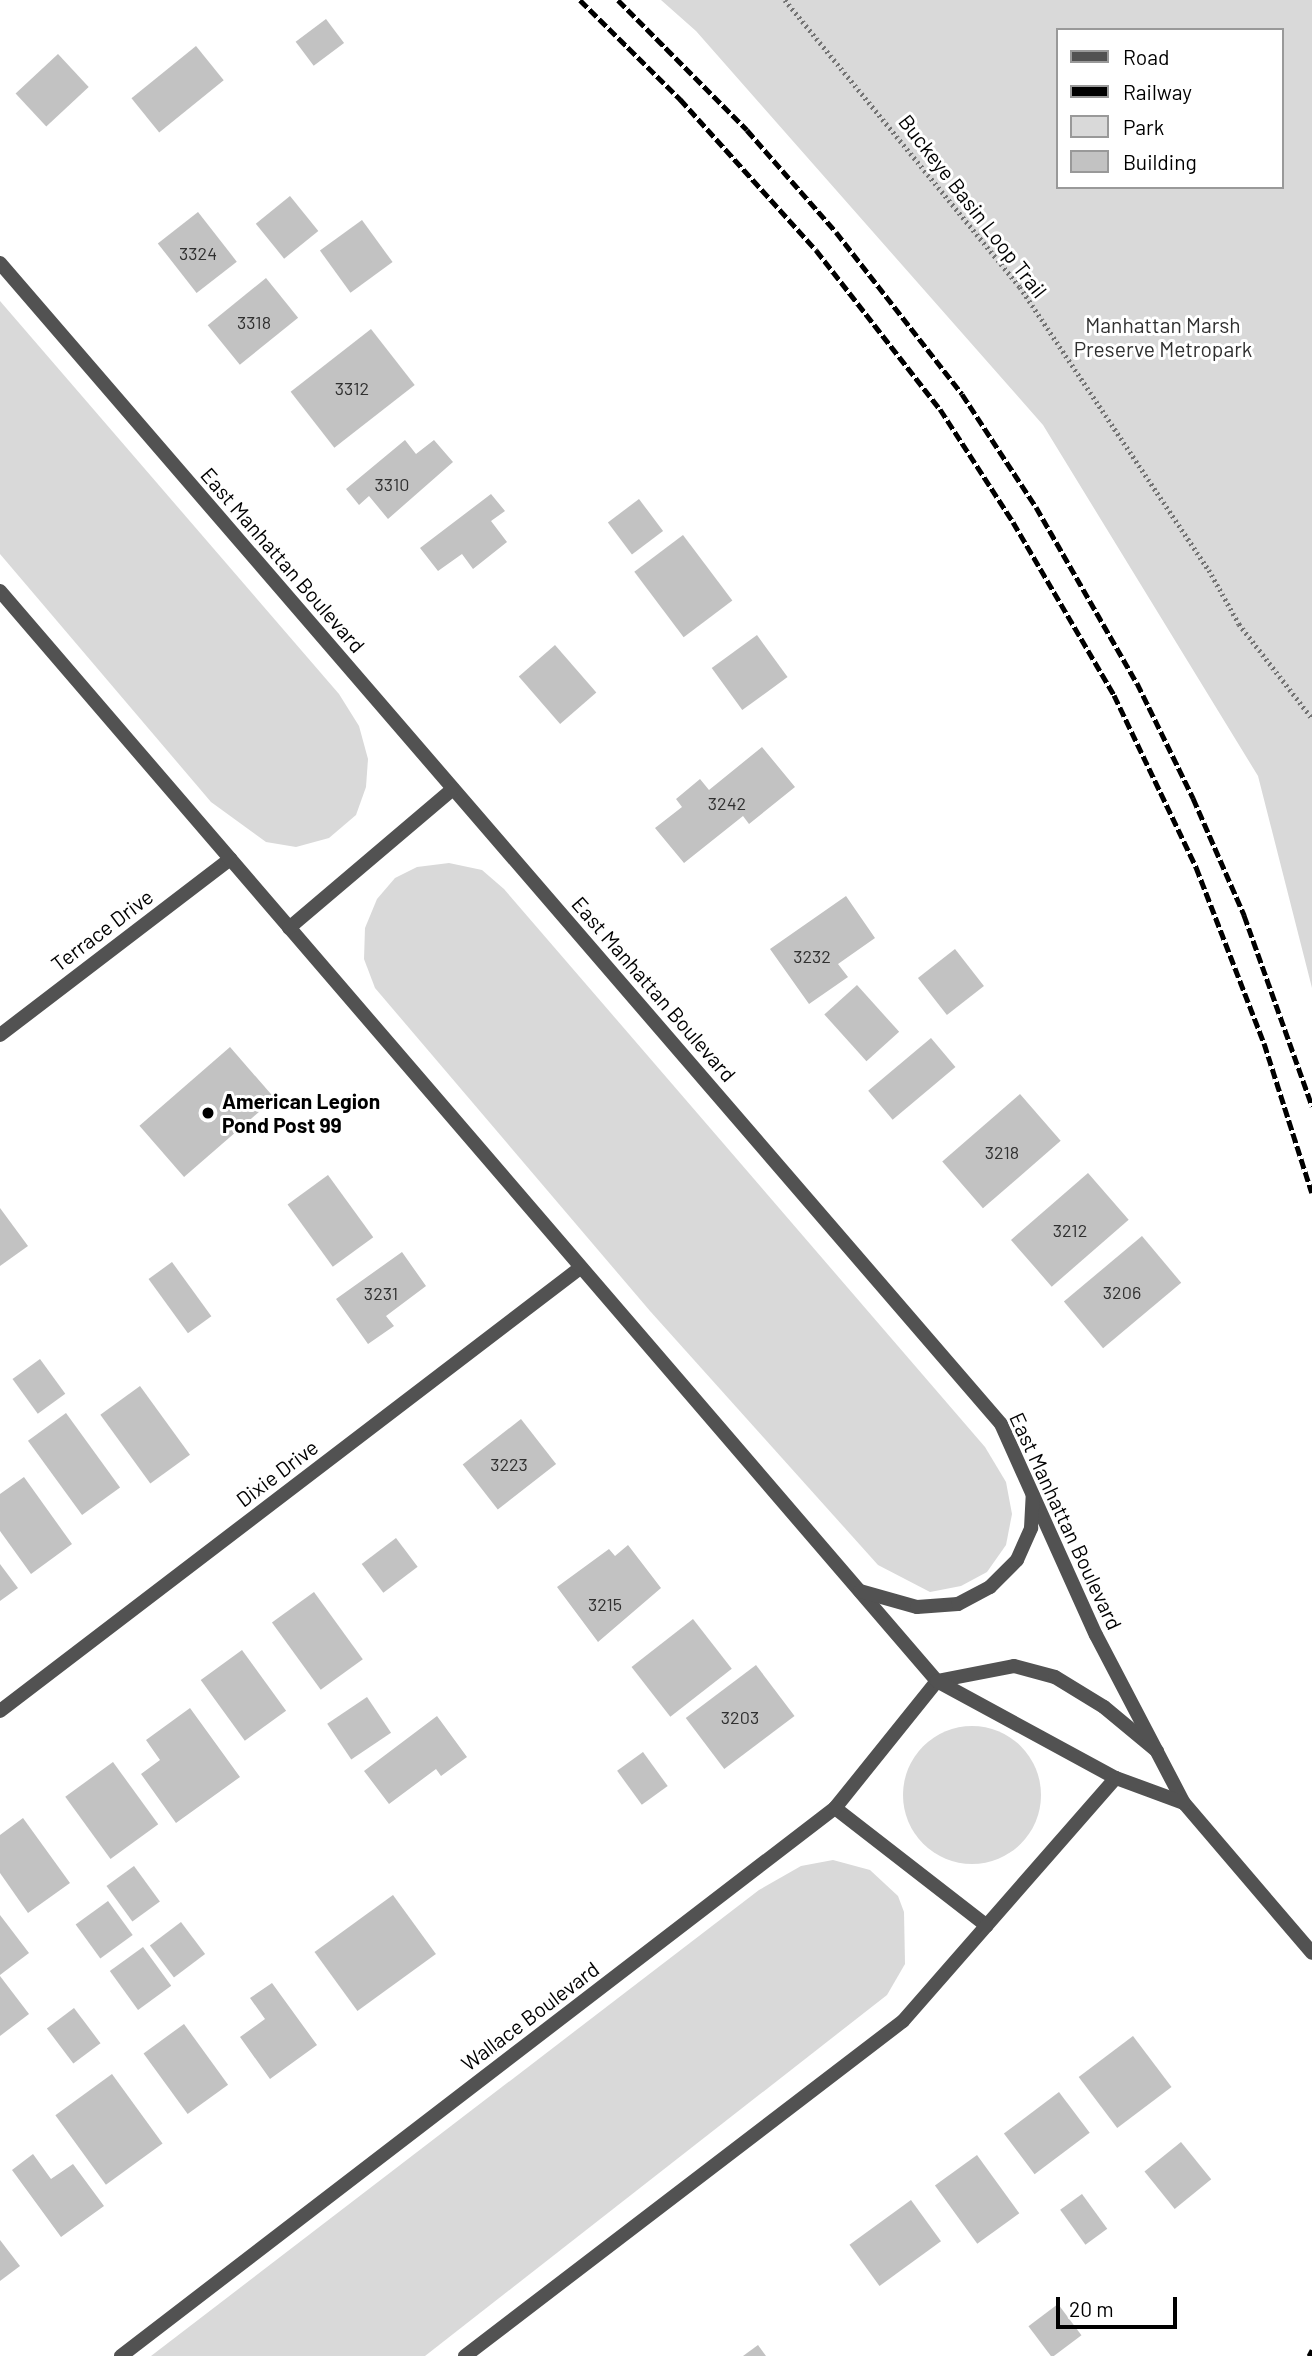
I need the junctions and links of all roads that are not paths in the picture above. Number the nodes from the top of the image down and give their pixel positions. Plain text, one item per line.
1 (0, 263) edge
2 (0, 591) edge
3 (453, 789) junction
4 (230, 859) junction
5 (289, 928) junction
6 (0, 1035) edge
7 (580, 1268) junction
8 (1033, 1490) junction
9 (859, 1591) junction
10 (937, 1681) junction
11 (0, 1711) edge
12 (1161, 1755) junction
13 (1116, 1778) junction
14 (1184, 1802) junction
15 (835, 1808) junction
16 (987, 1926) junction
17 (1312, 1953) edge
18 (121, 2356) edge
19 (466, 2356) edge

1 - 3 street, East Manhattan Boulevard
2 - 4 street
3 - 5 street
3 - 8 street, East Manhattan Boulevard
4 - 5 street
4 - 6 street, Terrace Drive
5 - 7 street
7 - 9 street
7 - 11 street, Dixie Drive
8 - 9 street
8 - 12 street, East Manhattan Boulevard
9 - 10 street
10 - 12 street
10 - 13 street
10 - 15 street, Wallace Boulevard
12 - 14 street, East Manhattan Boulevard
13 - 14 street
13 - 16 street
14 - 17 street, East Manhattan Boulevard
15 - 16 street
15 - 18 street, Wallace Boulevard
16 - 19 street

